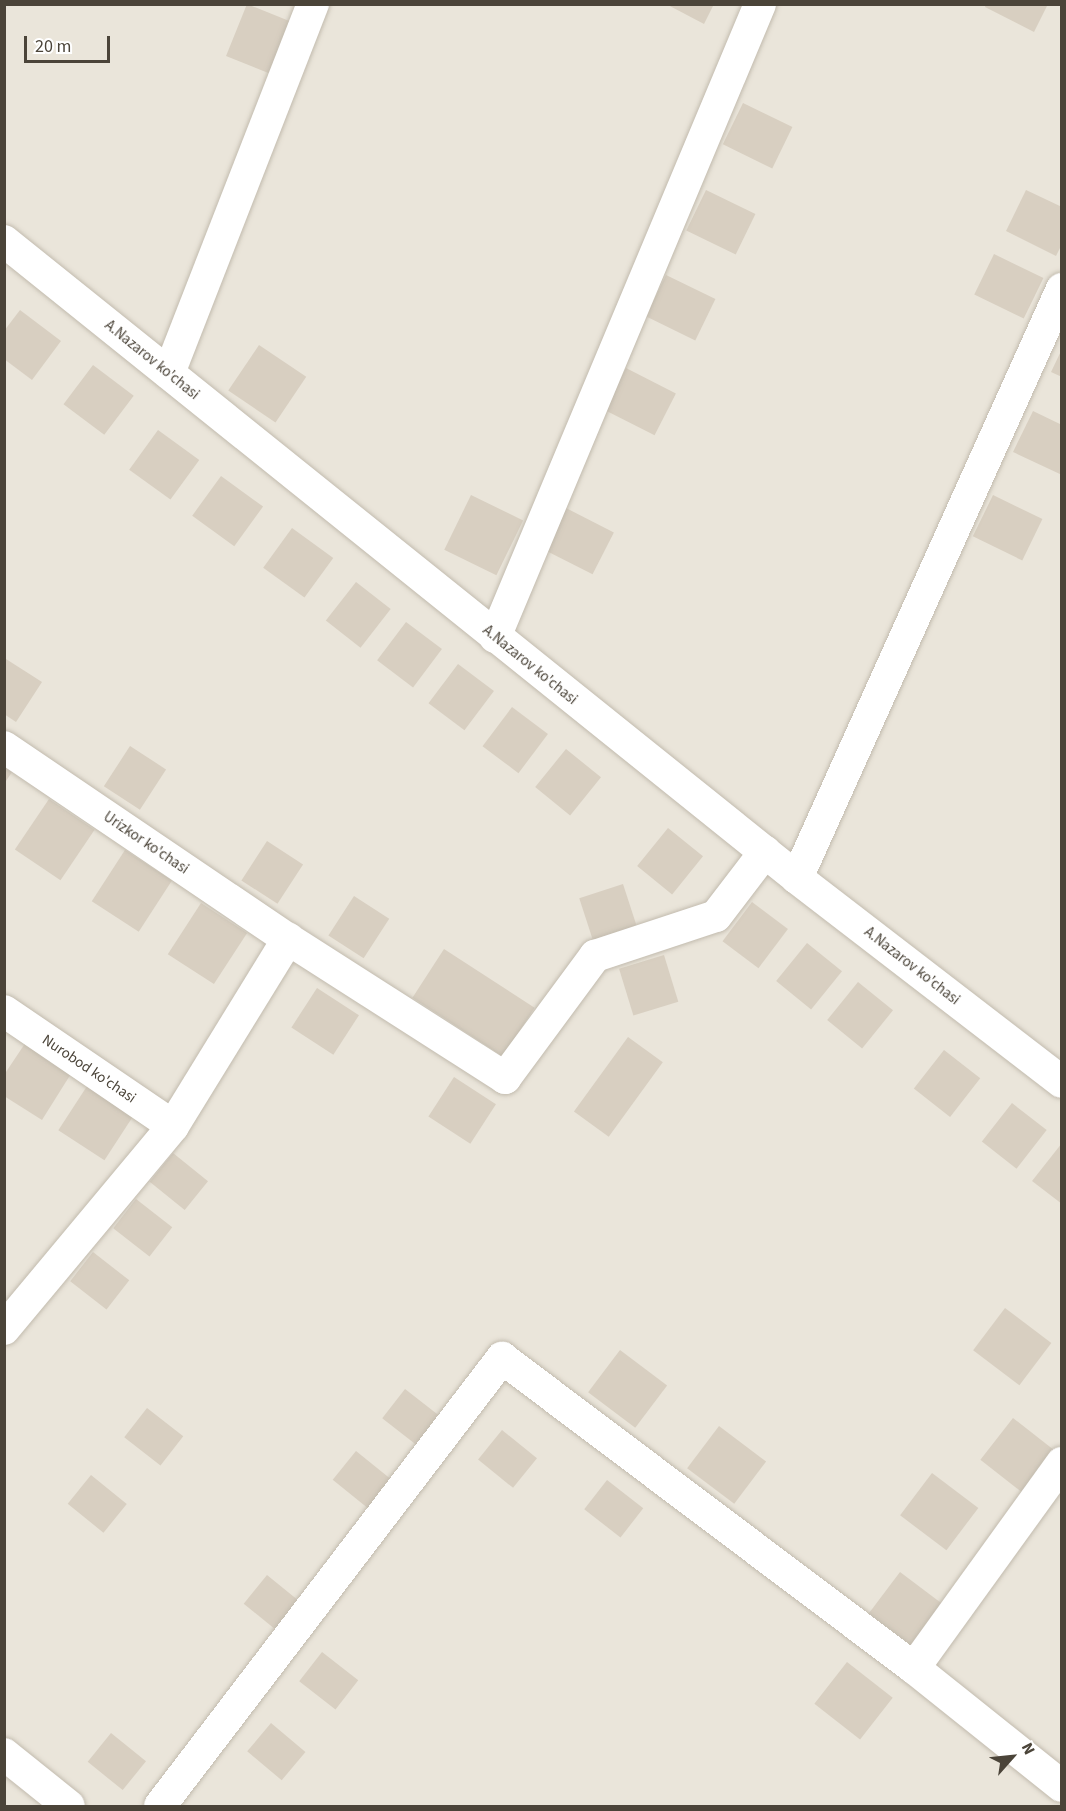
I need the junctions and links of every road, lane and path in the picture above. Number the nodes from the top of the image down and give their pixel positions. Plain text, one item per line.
1 (313, 4) edge
2 (760, 4) edge
3 (4, 241) edge
4 (1062, 288) edge
5 (169, 373) junction
6 (495, 637) junction
7 (4, 747) edge
8 (765, 852) junction
9 (797, 878) junction
10 (288, 939) junction
11 (4, 1011) edge
12 (1062, 1082) edge
13 (173, 1126) junction
14 (4, 1329) edge
15 (1062, 1463) edge
16 (914, 1668) junction
17 (4, 1754) edge
18 (1062, 1786) edge
19 (69, 1806) edge
20 (160, 1806) edge

1 - 5 street
2 - 6 street
3 - 5 street, A.Nazarov ko'chasi
4 - 9 street
5 - 6 street, A.Nazarov ko'chasi
6 - 8 street, A.Nazarov ko'chasi
7 - 10 street, Urizkor ko'chasi
8 - 9 street, A.Nazarov ko'chasi
8 - 10 street, Urizkor ko'chasi
9 - 12 street, A.Nazarov ko'chasi
10 - 13 street
11 - 13 street, Nurobod ko'chasi
13 - 14 street
15 - 16 street
16 - 18 street
16 - 20 street
17 - 19 street

